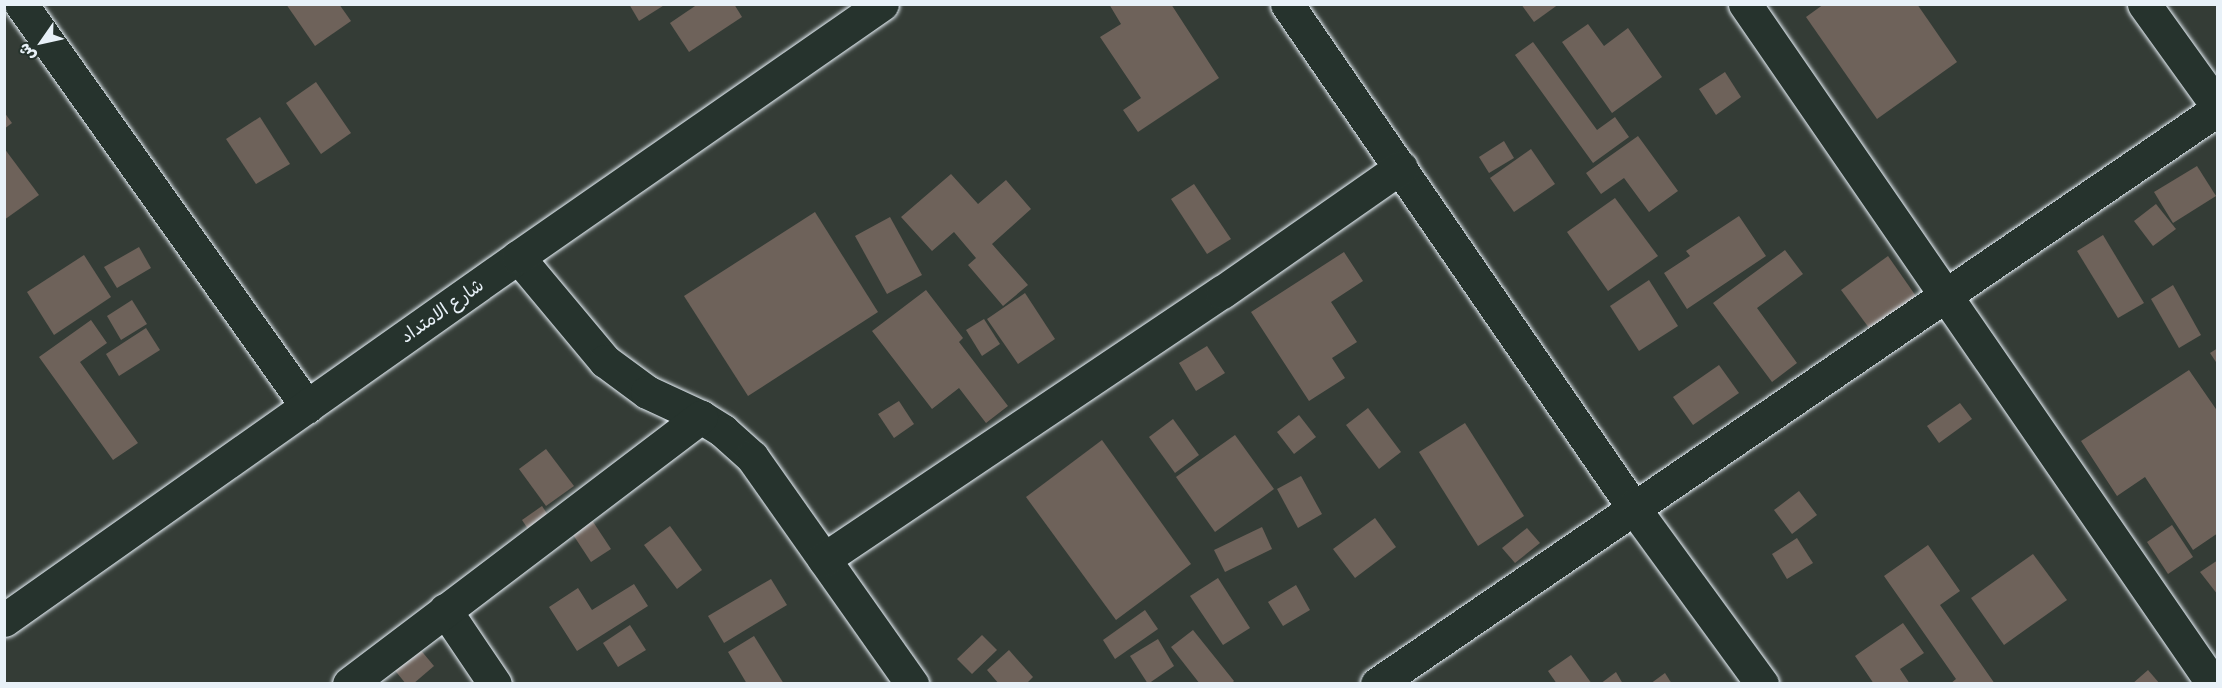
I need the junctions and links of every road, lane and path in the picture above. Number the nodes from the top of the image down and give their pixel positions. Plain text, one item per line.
1 (21, 4) edge
2 (1287, 4) edge
3 (1745, 4) edge
4 (2144, 4) edge
5 (872, 7) edge
6 (2217, 108) edge
7 (1401, 167) junction
8 (518, 257) junction
9 (1946, 294) junction
10 (307, 407) junction
11 (701, 417) junction
12 (1633, 507) junction
13 (824, 559) junction
14 (445, 610) junction
15 (7, 614) edge
16 (349, 684) edge
17 (495, 684) edge
18 (912, 684) edge
19 (1377, 684) edge
20 (1762, 684) edge
21 (2213, 684) edge

1 - 10 street
2 - 7 street
3 - 9 street
4 - 6 street
5 - 8 street, شارع الامتداد
6 - 9 street
7 - 12 street
7 - 13 street
8 - 10 street, شارع الامتداد
8 - 11 street
9 - 12 street
9 - 21 street
10 - 15 street, شارع الامتداد
11 - 13 street
11 - 14 street
12 - 19 street
12 - 20 street
13 - 18 street
14 - 16 street
14 - 17 street

